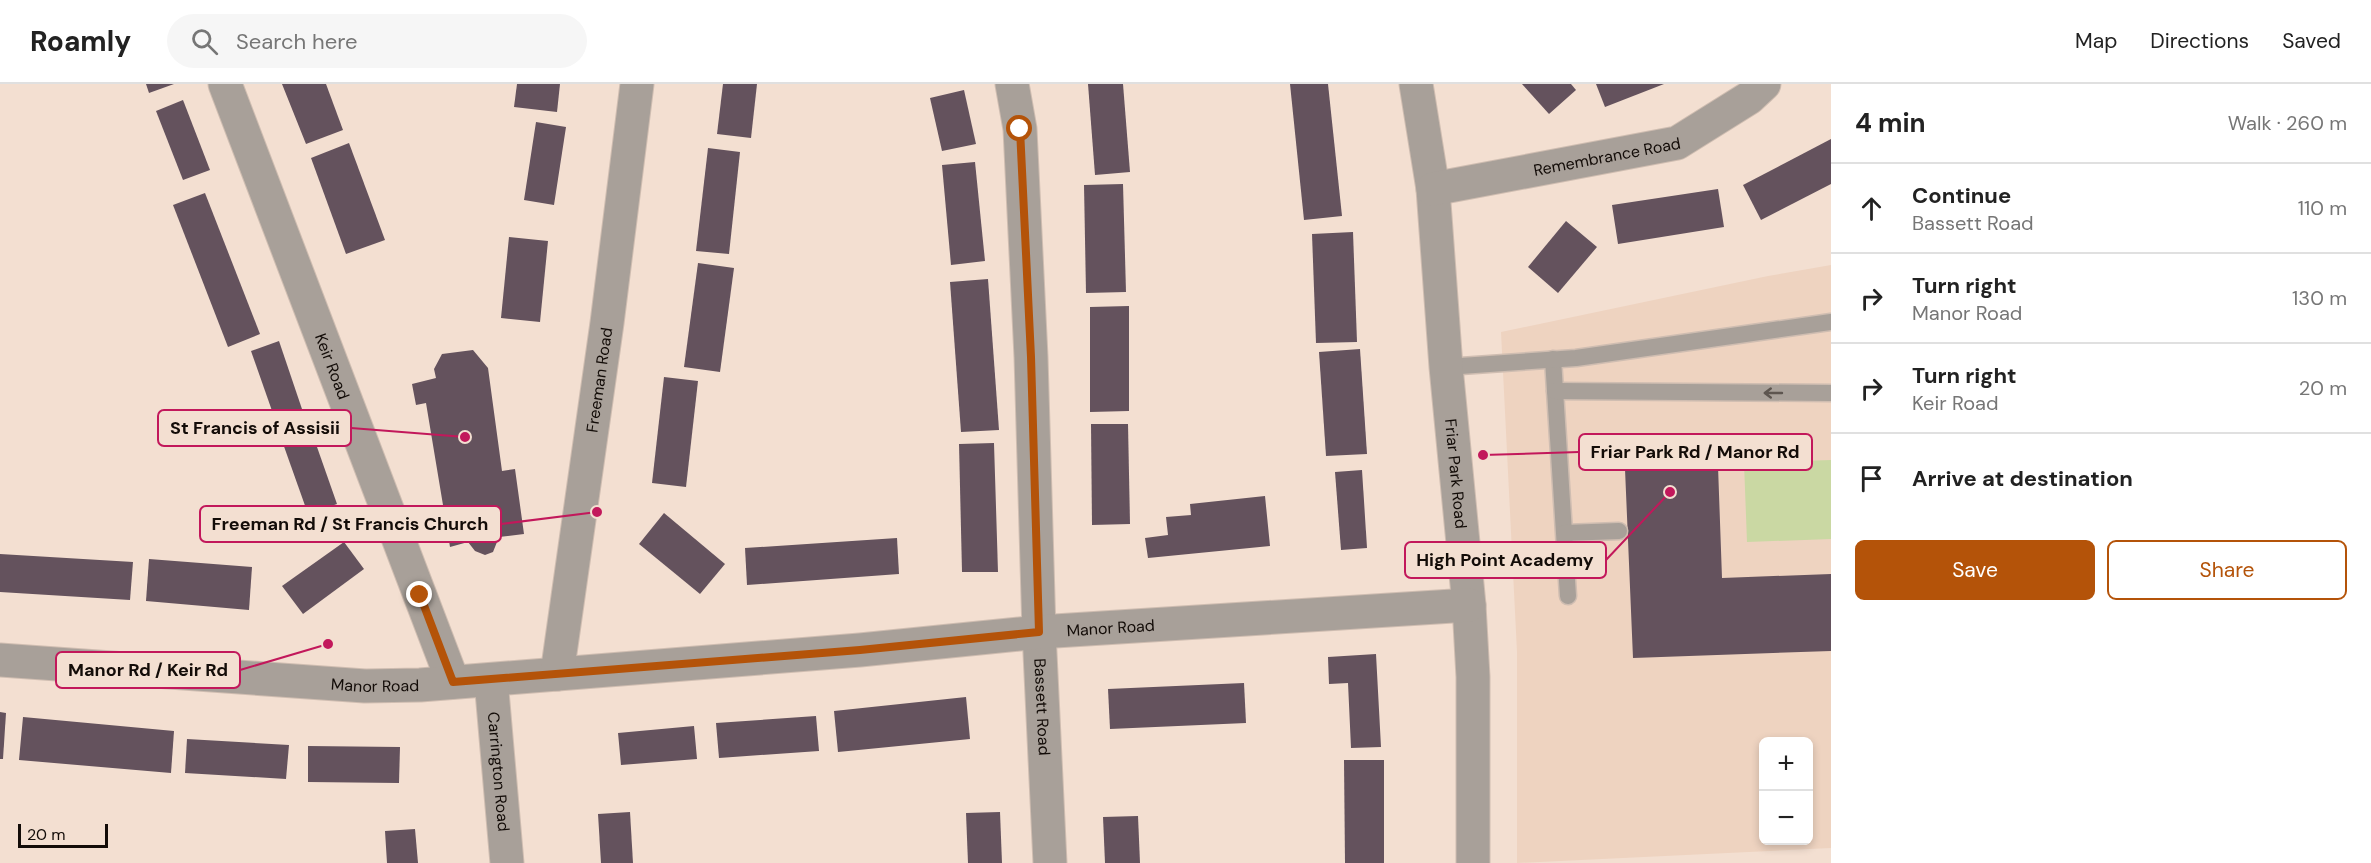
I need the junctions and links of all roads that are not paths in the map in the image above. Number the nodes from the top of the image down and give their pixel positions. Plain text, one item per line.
1 (225, 84) edge
2 (637, 84) edge
3 (1012, 84) edge
4 (1416, 84) edge
5 (1764, 84) edge
6 (1433, 189) junction
7 (1831, 322) edge
8 (1553, 359) junction
9 (1446, 367) junction
10 (1555, 391) junction
11 (1831, 393) edge
12 (1619, 531) dead end
13 (1564, 532) junction
14 (1568, 596) dead end
15 (1469, 605) junction
16 (1039, 632) junction
17 (0, 660) edge
18 (557, 674) junction
19 (491, 680) junction
20 (453, 682) junction
21 (507, 863) edge
22 (1050, 863) edge
23 (1473, 863) edge

1 - 20 street, Keir Road
2 - 18 street, Freeman Road
3 - 16 street, Bassett Road
4 - 6 street, Friar Park Road
5 - 6 street, Remembrance Road
6 - 9 street, Friar Park Road
7 - 8 lane
8 - 9 lane
8 - 10 lane
9 - 15 street, Friar Park Road
11 -> 10 lane
10 - 13 lane
12 - 13 lane
13 - 14 lane
15 - 16 street, Manor Road
15 - 23 street, Friar Park Road
16 - 18 street, Manor Road
16 - 22 street, Bassett Road
17 - 20 street, Manor Road
18 - 19 street, Manor Road
19 - 20 street, Manor Road
19 - 21 street, Carrington Road

